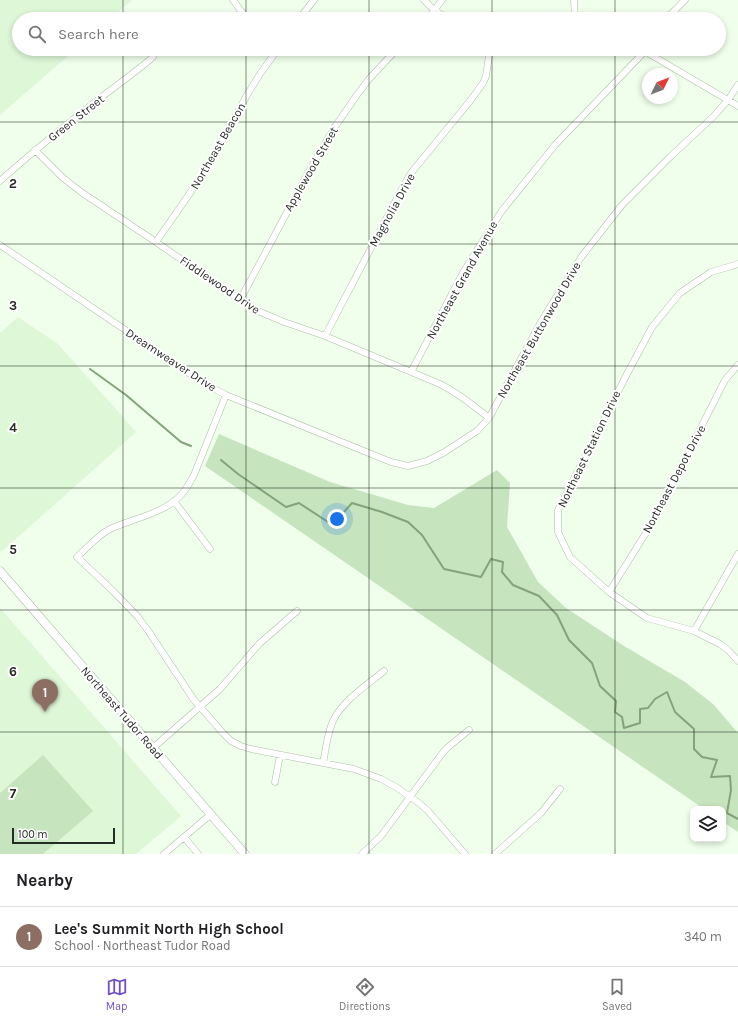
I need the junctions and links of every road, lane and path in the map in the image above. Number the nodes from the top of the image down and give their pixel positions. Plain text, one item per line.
1 (233, 0) edge
2 (314, 0) edge
3 (424, 0) edge
4 (442, 0) edge
5 (574, 0) edge
6 (685, 0) edge
7 (434, 10) junction
8 (243, 12) edge
9 (305, 12) edge
10 (437, 12) edge
11 (575, 12) edge
12 (673, 12) edge
13 (273, 56) edge
14 (390, 56) edge
15 (489, 56) edge
16 (639, 56) edge
17 (655, 56) edge
18 (153, 57) dead end
19 (738, 85) edge
20 (728, 100) junction
21 (738, 106) edge
22 (35, 150) junction
23 (0, 181) edge
24 (156, 242) junction
25 (0, 245) edge
26 (738, 264) edge
27 (240, 300) junction
28 (325, 336) junction
29 (738, 365) edge
30 (411, 372) junction
31 (226, 395) junction
32 (489, 418) junction
33 (402, 464) joint
34 (174, 501) junction
35 (210, 548) dead end
36 (738, 554) edge
37 (0, 571) edge
38 (609, 592) junction
39 (297, 610) dead end
40 (694, 631) junction
41 (738, 661) edge
42 (384, 671) dead end
43 (200, 707) junction
44 (469, 730) dead end
45 (153, 748) junction
46 (280, 755) junction
47 (323, 763) junction
48 (275, 782) dead end
49 (560, 789) dead end
50 (411, 796) junction
51 (210, 815) junction
52 (184, 837) junction
53 (164, 854) edge
54 (198, 854) edge
55 (244, 854) edge
56 (362, 854) edge
57 (466, 854) edge
58 (495, 854) edge

1 - 8 street
2 - 9 street
3 - 7 street
4 - 7 street
5 - 11 street
6 - 12 street
7 - 10 street
13 - 24 street, Northeast Beacon
14 - 27 street, Applewood Street
15 - 28 street, Magnolia Drive
16 - 30 street, Northeast Grand Avenue
17 - 20 street
18 - 22 street, Green Street
19 - 20 street, Northeast Buttonwood Drive
20 - 21 street
20 - 32 street, Northeast Buttonwood Drive
22 - 23 street, Green Street
22 - 24 street, Fiddlewood Drive
24 - 27 street, Fiddlewood Drive
25 - 31 street, Dreamweaver Drive
26 - 38 street, Northeast Station Drive
27 - 28 street, Fiddlewood Drive
28 - 30 street, Fiddlewood Drive
29 - 38 street, Northeast Depot Drive
30 - 32 street, Fiddlewood Drive
31 - 33 street, Dreamweaver Drive
31 - 34 street
32 - 33 street, Northeast Buttonwood Drive
34 - 35 street
34 - 43 street
36 - 40 street
37 - 45 street, Northeast Tudor Road
38 - 40 street, Northeast Station Drive
39 - 43 street
40 - 41 street, Northeast Station Drive
42 - 47 street
43 - 45 street
43 - 46 street
44 - 50 street
45 - 51 street, Northeast Tudor Road
46 - 47 street
46 - 48 street
47 - 50 street
49 - 58 street
50 - 56 street
50 - 57 street
51 - 52 street
51 - 55 street, Northeast Tudor Road
52 - 53 street
52 - 54 street

